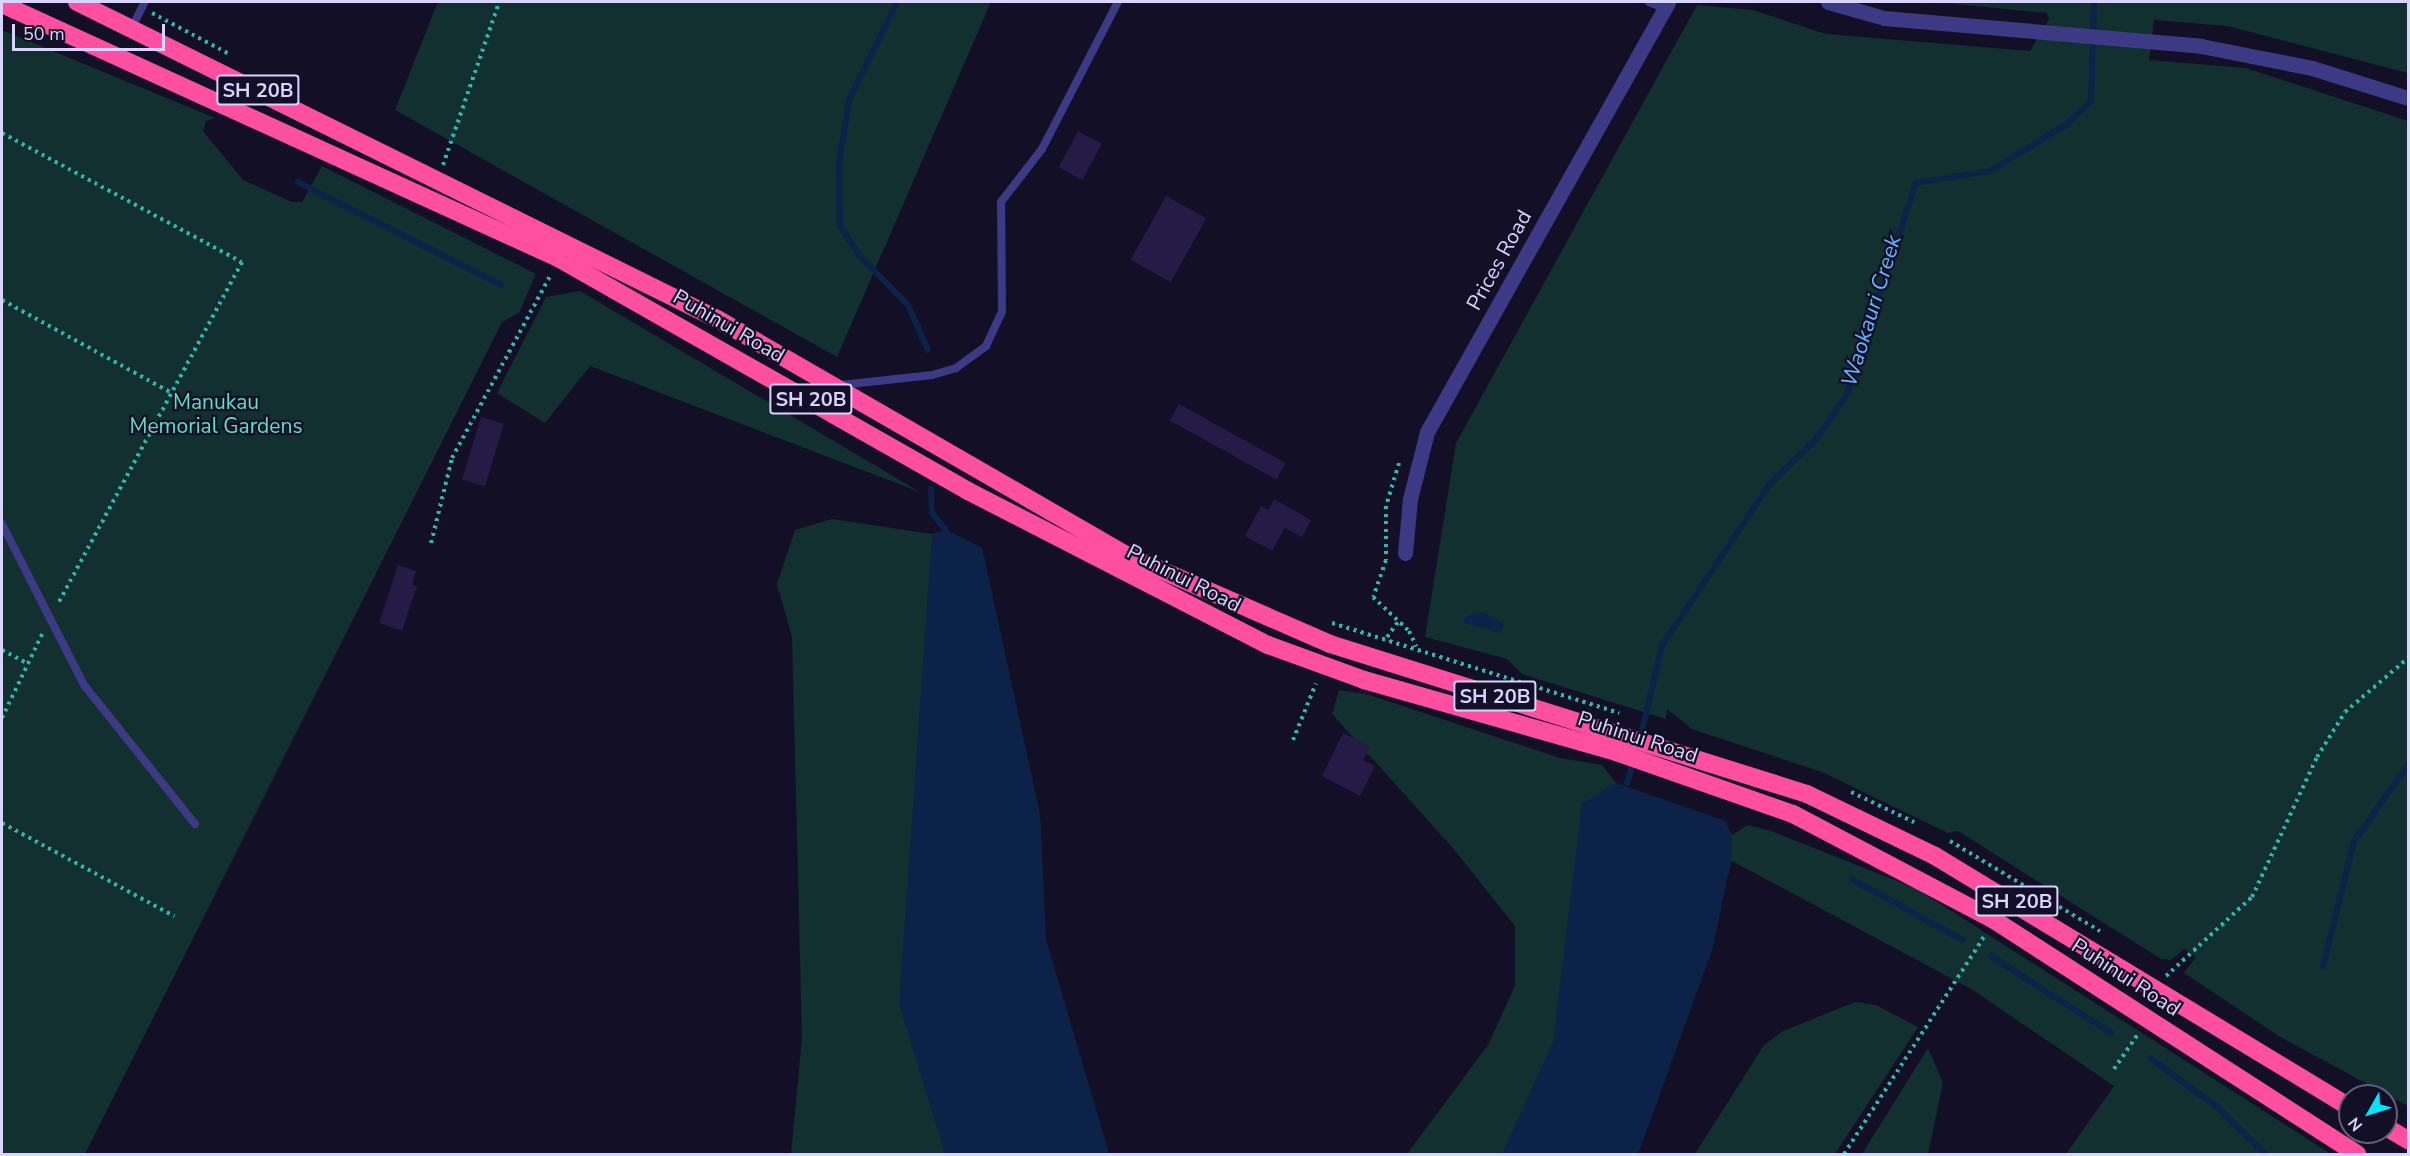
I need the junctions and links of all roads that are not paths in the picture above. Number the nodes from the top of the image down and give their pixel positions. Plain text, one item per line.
1 (77, 2) edge
2 (145, 2) edge
3 (1118, 2) edge
4 (1649, 2) edge
5 (1828, 2) edge
6 (2, 4) edge
7 (1666, 5) edge
8 (131, 30) junction
9 (2409, 98) edge
10 (826, 384) junction
11 (2, 524) edge
12 (1405, 553) dead end
13 (1618, 744) junction
14 (1655, 756) junction
15 (195, 824) dead end
16 (2338, 1100) edge
17 (2357, 1155) edge

1 - 8 highway, Puhinui Road / SH 20B
2 - 8 lane
3 - 10 lane
4 - 7 lane
5 - 9 street
6 - 13 highway, Puhinui Road / SH 20B
7 - 12 street, Prices Road
8 - 10 highway, Puhinui Road / SH 20B
10 - 13 highway, Puhinui Road / SH 20B
11 - 15 lane
13 - 14 highway, Puhinui Road / SH 20B
14 - 16 highway, Puhinui Road / SH 20B
14 - 17 highway, Puhinui Road / SH 20B

